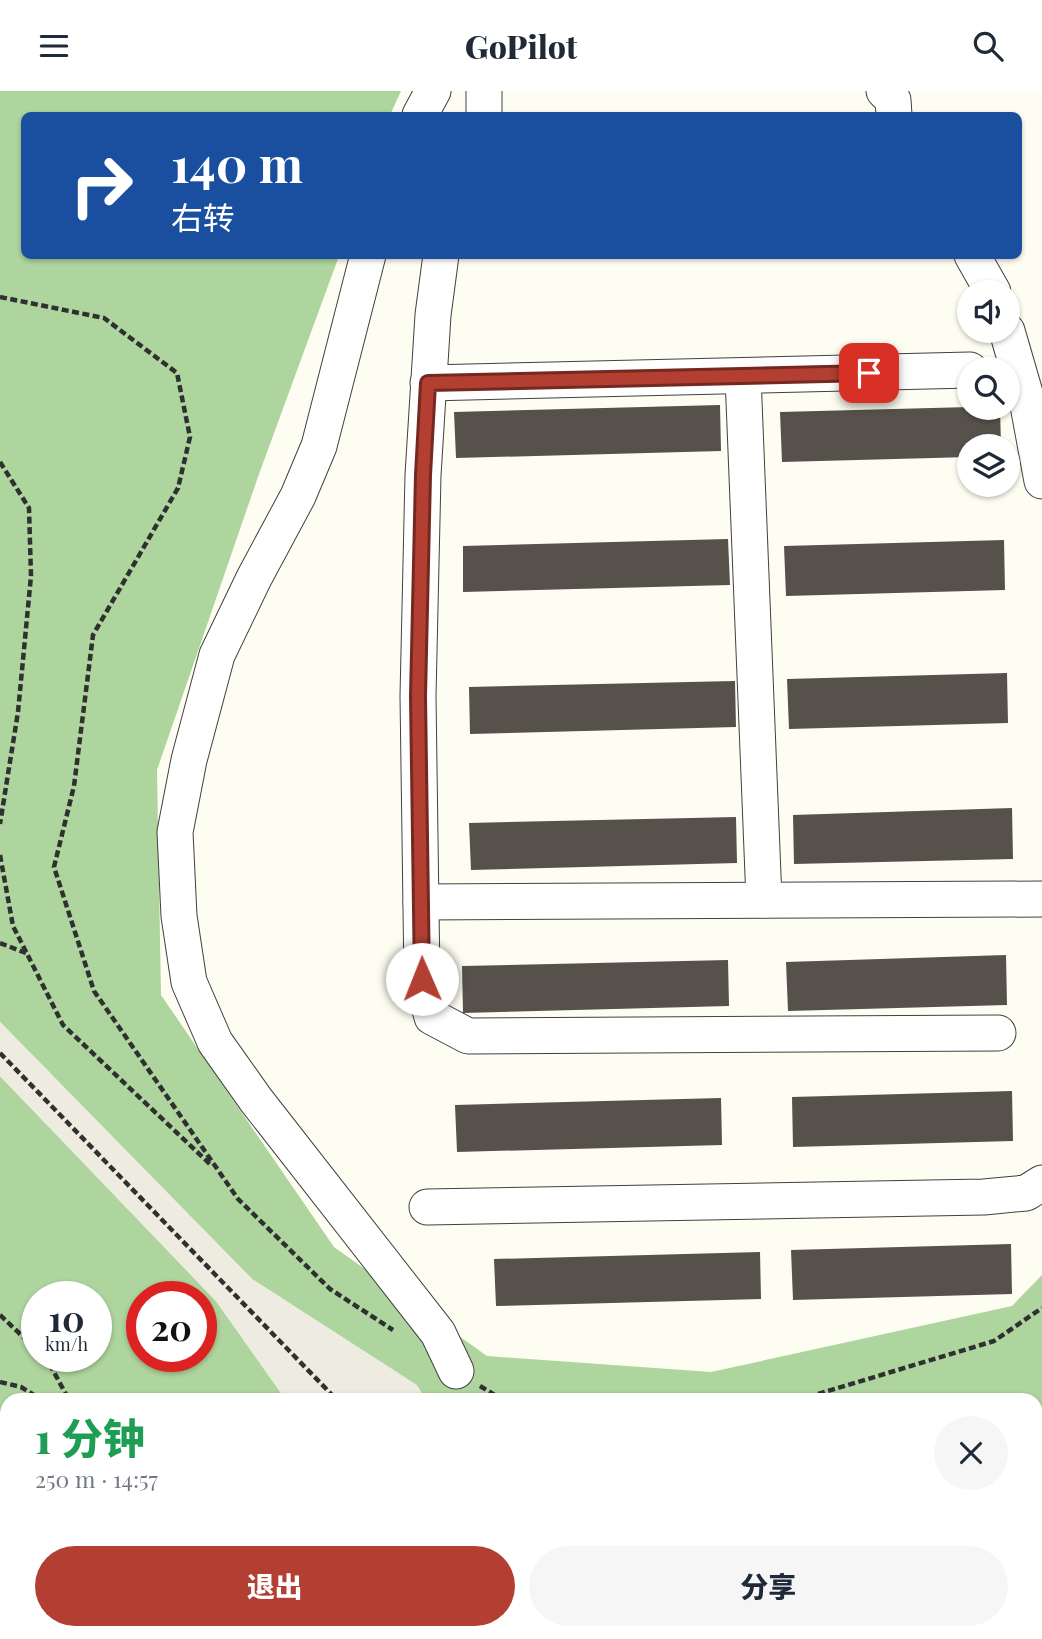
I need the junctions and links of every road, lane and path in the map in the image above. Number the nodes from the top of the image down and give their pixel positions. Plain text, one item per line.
1 (433, 91) edge
2 (484, 91) edge
3 (884, 91) edge
4 (422, 112) edge
5 (484, 112) edge
6 (894, 112) edge
7 (367, 259) edge
8 (440, 259) edge
9 (974, 259) edge
10 (986, 280) edge
11 (957, 370) edge
12 (743, 376) junction
13 (428, 383) junction
14 (1020, 397) edge
15 (0, 462) edge
16 (1042, 481) edge
17 (0, 824) edge
18 (0, 855) edge
19 (1042, 899) edge
20 (764, 900) junction
21 (421, 902) junction
22 (0, 943) edge
23 (26, 953) junction
24 (998, 1033) dead end
25 (0, 1053) edge
26 (220, 1174) dead end
27 (1042, 1183) edge
28 (427, 1207) dead end
29 (1042, 1308) edge
30 (0, 1315) edge
31 (21, 1335) edge
32 (456, 1371) dead end
33 (55, 1372) edge
34 (0, 1382) edge
35 (31, 1393) edge
36 (65, 1393) edge
37 (330, 1393) edge
38 (821, 1393) edge

1 - 4 street
2 - 5 street
3 - 6 street
7 - 32 street
8 - 13 street
9 - 10 street
11 - 12 street
12 - 13 street
12 - 20 street
13 - 21 street
14 - 16 street
15 - 17 path
18 - 23 path
19 - 20 street
20 - 21 street
21 - 24 street
22 - 23 path
23 - 26 path
25 - 37 path
27 - 28 street
29 - 38 path
30 - 31 path
33 - 36 path
34 - 35 path

